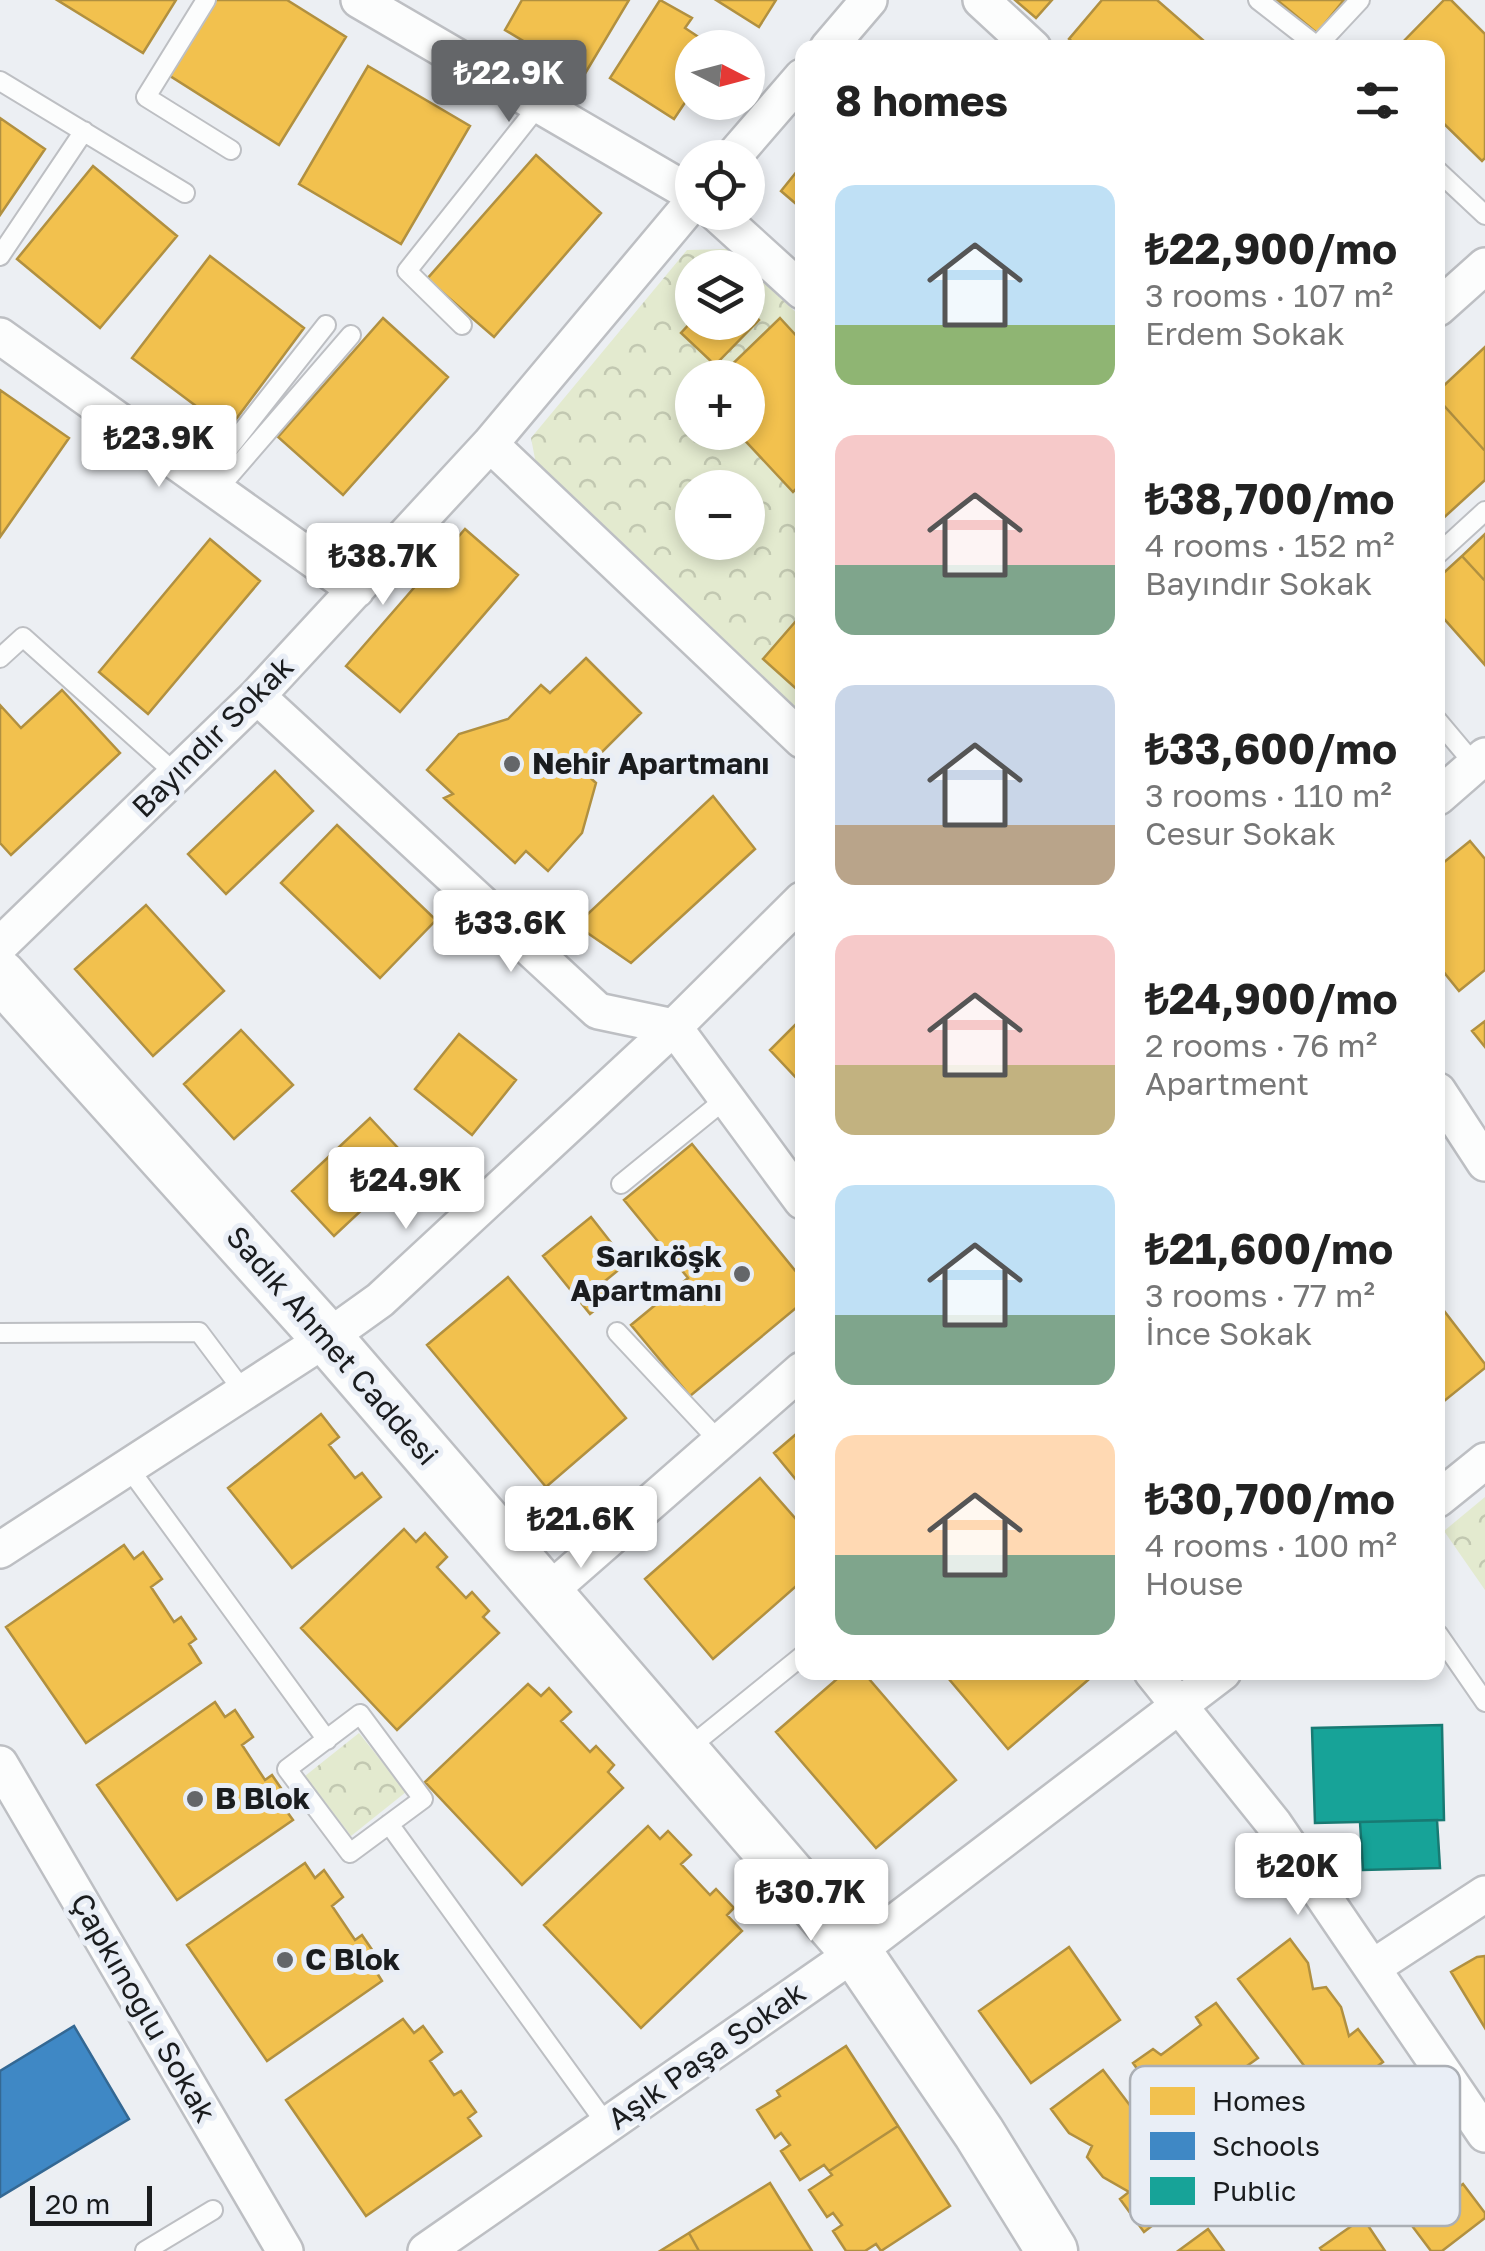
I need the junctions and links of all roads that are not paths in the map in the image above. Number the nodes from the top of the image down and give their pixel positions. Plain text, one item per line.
1 (206, 0) edge
2 (359, 0) edge
3 (869, 0) edge
4 (981, 0) edge
5 (1258, 0) edge
6 (1360, 0) edge
7 (835, 40) edge
8 (1024, 40) edge
9 (1309, 40) edge
10 (1323, 40) edge
11 (0, 81) edge
12 (795, 84) edge
13 (539, 104) junction
14 (84, 131) junction
15 (747, 140) edge
16 (231, 150) dead end
17 (1445, 177) edge
18 (675, 184) edge
19 (185, 193) dead end
20 (1485, 214) edge
21 (675, 223) edge
22 (735, 230) edge
23 (0, 256) edge
24 (1485, 266) edge
25 (795, 286) edge
26 (1445, 302) edge
27 (462, 324) dead end
28 (326, 326) dead end
29 (352, 335) dead end
30 (0, 336) edge
31 (490, 444) junction
32 (210, 486) junction
33 (1485, 511) edge
34 (1445, 548) edge
35 (356, 590) junction
36 (0, 658) edge
37 (257, 696) junction
38 (1445, 728) edge
39 (795, 733) edge
40 (1480, 760) edge
41 (176, 774) junction
42 (1445, 791) edge
43 (795, 907) edge
44 (0, 945) edge
45 (0, 975) edge
46 (674, 1027) junction
47 (728, 1097) junction
48 (1445, 1102) edge
49 (1485, 1163) edge
50 (621, 1184) dead end
51 (795, 1184) edge
52 (617, 1332) dead end
53 (0, 1333) edge
54 (327, 1338) junction
55 (795, 1376) edge
56 (244, 1392) junction
57 (719, 1441) junction
58 (1485, 1461) edge
59 (128, 1467) junction
60 (1445, 1494) edge
61 (0, 1550) edge
62 (548, 1593) junction
63 (1445, 1644) edge
64 (795, 1662) edge
65 (1158, 1680) edge
66 (1213, 1680) edge
67 (1485, 1702) edge
68 (1179, 1708) junction
69 (326, 1740) junction
70 (684, 1752) junction
71 (0, 1764) edge
72 (389, 1824) junction
73 (1485, 1894) edge
74 (856, 1952) junction
75 (1372, 1968) junction
76 (1439, 2066) edge
77 (1460, 2097) edge
78 (608, 2125) junction
79 (1485, 2134) edge
80 (212, 2210) dead end
81 (145, 2251) edge
82 (285, 2251) edge
83 (426, 2251) edge
84 (1052, 2251) edge

1 - 16 lane
2 - 13 street
3 - 7 street
4 - 8 street
5 - 9 lane
6 - 10 lane
11 - 14 lane
12 - 15 street
13 - 18 street
13 - 27 lane
14 - 19 lane
14 - 23 lane
17 - 20 lane
21 - 31 street, Bayındır Sokak
22 - 25 street
24 - 26 street
28 - 32 lane
29 - 32 lane
30 - 32 street
31 - 35 street, Bayındır Sokak
31 - 39 street
32 - 35 street
33 - 34 lane
35 - 37 street, Bayındır Sokak
36 - 41 lane
37 - 41 street, Bayındır Sokak
37 - 46 street
38 - 40 lane
40 - 42 street
41 - 44 street, Bayındır Sokak
43 - 46 street
45 - 54 main road, Sadık Ahmet Caddesi
46 - 47 street
46 - 54 street
47 - 50 lane
47 - 51 street
48 - 49 street
52 - 57 lane
53 - 56 lane
54 - 56 street
54 - 62 main road, Sadık Ahmet Caddesi
55 - 57 street
56 - 59 street
57 - 62 street
58 - 60 street
59 - 61 street
59 - 69 lane
62 - 70 main road, Sadık Ahmet Caddesi
63 - 67 lane
64 - 70 lane
65 - 68 street
66 - 68 street, Aşık Paşa Sokak
68 - 74 street, Aşık Paşa Sokak
68 - 75 street
69 - 72 lane
69 - 72 lane
70 - 74 main road, Sadık Ahmet Caddesi
71 - 82 street, Çapkınoğlu Sokak
72 - 78 lane
73 - 75 street
74 - 78 street, Aşık Paşa Sokak
74 - 84 main road, Sadık Ahmet Caddesi
75 - 76 street
77 - 79 street
78 - 83 street, Aşık Paşa Sokak
80 - 81 lane

